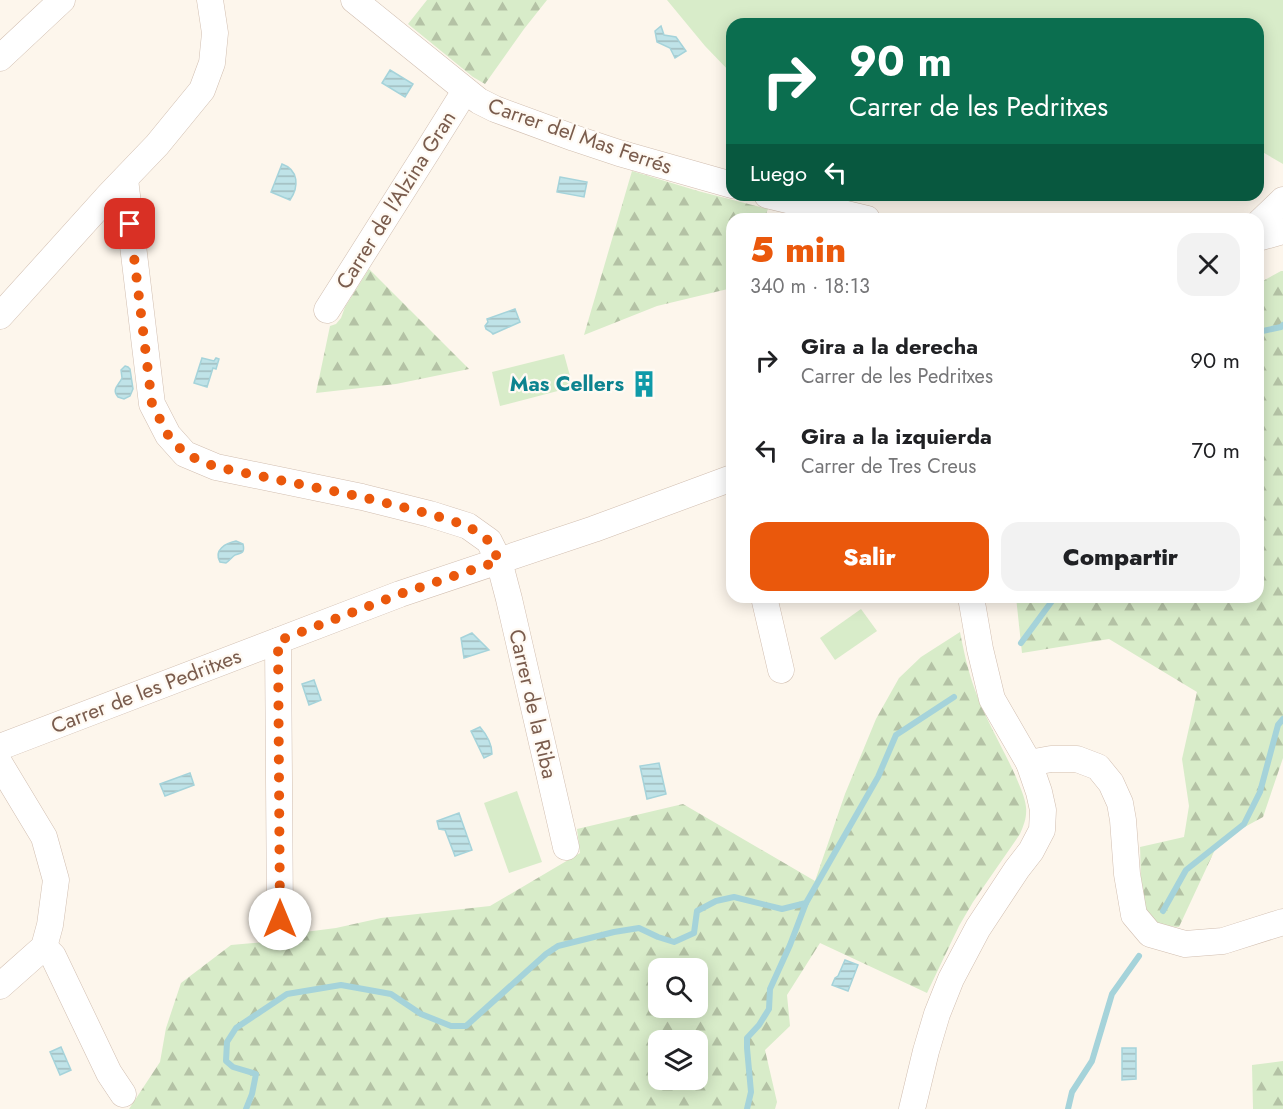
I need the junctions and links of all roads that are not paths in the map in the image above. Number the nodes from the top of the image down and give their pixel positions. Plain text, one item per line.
1 (62, 0) edge
2 (210, 0) edge
3 (354, 0) edge
4 (0, 58) edge
5 (465, 91) junction
6 (125, 179) junction
7 (726, 183) edge
8 (1283, 200) edge
9 (791, 201) edge
10 (842, 213) edge
11 (1264, 218) edge
12 (1283, 231) edge
13 (1264, 236) edge
14 (327, 310) dead end
15 (0, 316) edge
16 (726, 480) edge
17 (499, 561) junction
18 (765, 603) edge
19 (972, 603) edge
20 (278, 641) junction
21 (781, 670) dead end
22 (0, 747) edge
23 (1029, 764) junction
24 (0, 765) edge
25 (566, 847) dead end
26 (280, 919) dead end
27 (1283, 922) edge
28 (44, 947) junction
29 (0, 986) edge
30 (123, 1094) dead end
31 (912, 1109) edge

1 - 4 street
2 - 6 street
3 - 5 street, Carrer del Mas Ferrés
5 - 7 street, Carrer del Mas Ferrés
5 - 14 street, Carrer de l'Alzina Gran
6 - 15 street
6 - 17 street, Carrer de la Riba
8 - 11 street
9 - 10 street
12 - 13 street
16 - 17 street, Carrer de les Pedritxes
17 - 20 street, Carrer de les Pedritxes
17 - 25 street, Carrer de la Riba
18 - 21 street
19 - 23 street
20 - 22 street, Carrer de les Pedritxes
20 - 26 street
23 - 27 street
23 - 31 street
24 - 28 street
28 - 29 street
28 - 30 street

